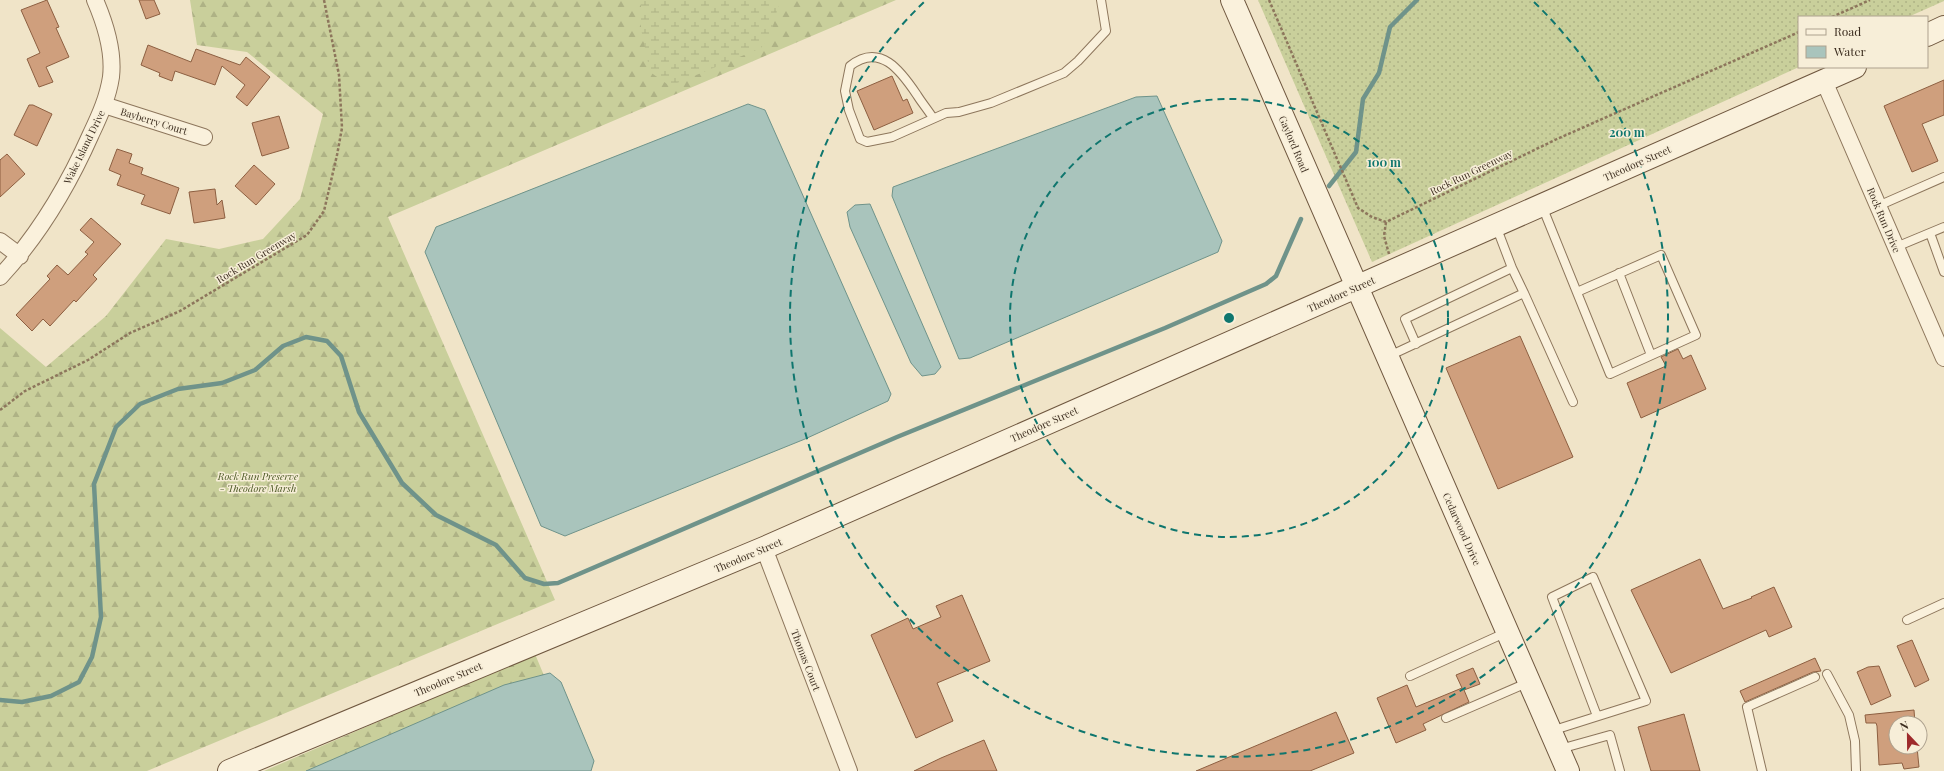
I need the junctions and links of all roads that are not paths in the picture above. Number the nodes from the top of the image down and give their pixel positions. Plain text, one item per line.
1 (95, 0) edge
2 (1101, 0) edge
3 (1232, 0) edge
4 (1944, 27) edge
5 (1928, 35) edge
6 (1853, 68) edge
7 (1824, 81) junction
8 (104, 105) junction
9 (933, 118) junction
10 (204, 137) dead end
11 (1944, 177) edge
12 (1542, 206) junction
13 (1878, 206) junction
14 (1496, 226) junction
15 (1944, 227) edge
16 (1930, 233) junction
17 (0, 241) edge
18 (1896, 247) junction
19 (20, 256) junction
20 (1512, 268) junction
21 (1944, 272) edge
22 (1619, 273) junction
23 (0, 277) edge
24 (1356, 287) junction
25 (1577, 292) junction
26 (1524, 293) junction
27 (1939, 334) edge
28 (1416, 344) junction
29 (1652, 355) junction
30 (1387, 358) junction
31 (1944, 358) edge
32 (1574, 402) dead end
33 (764, 548) junction
34 (1944, 603) edge
35 (1907, 620) dead end
36 (1507, 631) junction
37 (1827, 674) dead end
38 (1410, 676) dead end
39 (1815, 677) dead end
40 (1530, 682) junction
41 (1597, 716) junction
42 (1446, 718) dead end
43 (1555, 740) junction
44 (229, 771) edge
45 (849, 771) edge
46 (1568, 771) edge
47 (1620, 771) edge
48 (1762, 771) edge
49 (1856, 771) edge

1 - 8 street, Wake Island Drive
2 - 9 lane
3 - 24 street, Gaylord Road
4 - 5 street
6 - 7 street, Theodore Street
7 - 12 street, Theodore Street
7 - 13 street, Rock Run Drive
8 - 10 street, Bayberry Court
8 - 19 street, Wake Island Drive
9 - 9 lane
11 - 13 lane
12 - 14 street, Theodore Street
12 - 25 lane
13 - 18 street, Rock Run Drive
14 - 20 lane
14 - 24 street, Theodore Street
15 - 16 lane
16 - 18 lane
16 - 21 lane
17 - 19 street
18 - 27 street, Rock Run Drive
19 - 23 street, Wake Island Drive
20 - 26 lane
20 - 28 lane
22 - 25 lane
22 - 29 lane
22 - 29 lane
24 - 30 street, Cedarwood Drive
24 - 33 street, Theodore Street
25 - 29 lane
26 - 28 lane
26 - 32 lane
27 - 31 street, Rock Run Drive
28 - 30 lane
30 - 36 street, Cedarwood Drive
33 - 44 street, Theodore Street
33 - 45 street, Thomas Court
34 - 35 lane
36 - 38 lane
36 - 40 street, Cedarwood Drive
37 - 49 lane
39 - 48 lane
40 - 42 lane
40 - 43 street, Cedarwood Drive
41 - 41 lane
41 - 43 lane
43 - 46 street, Cedarwood Drive
43 - 47 lane

